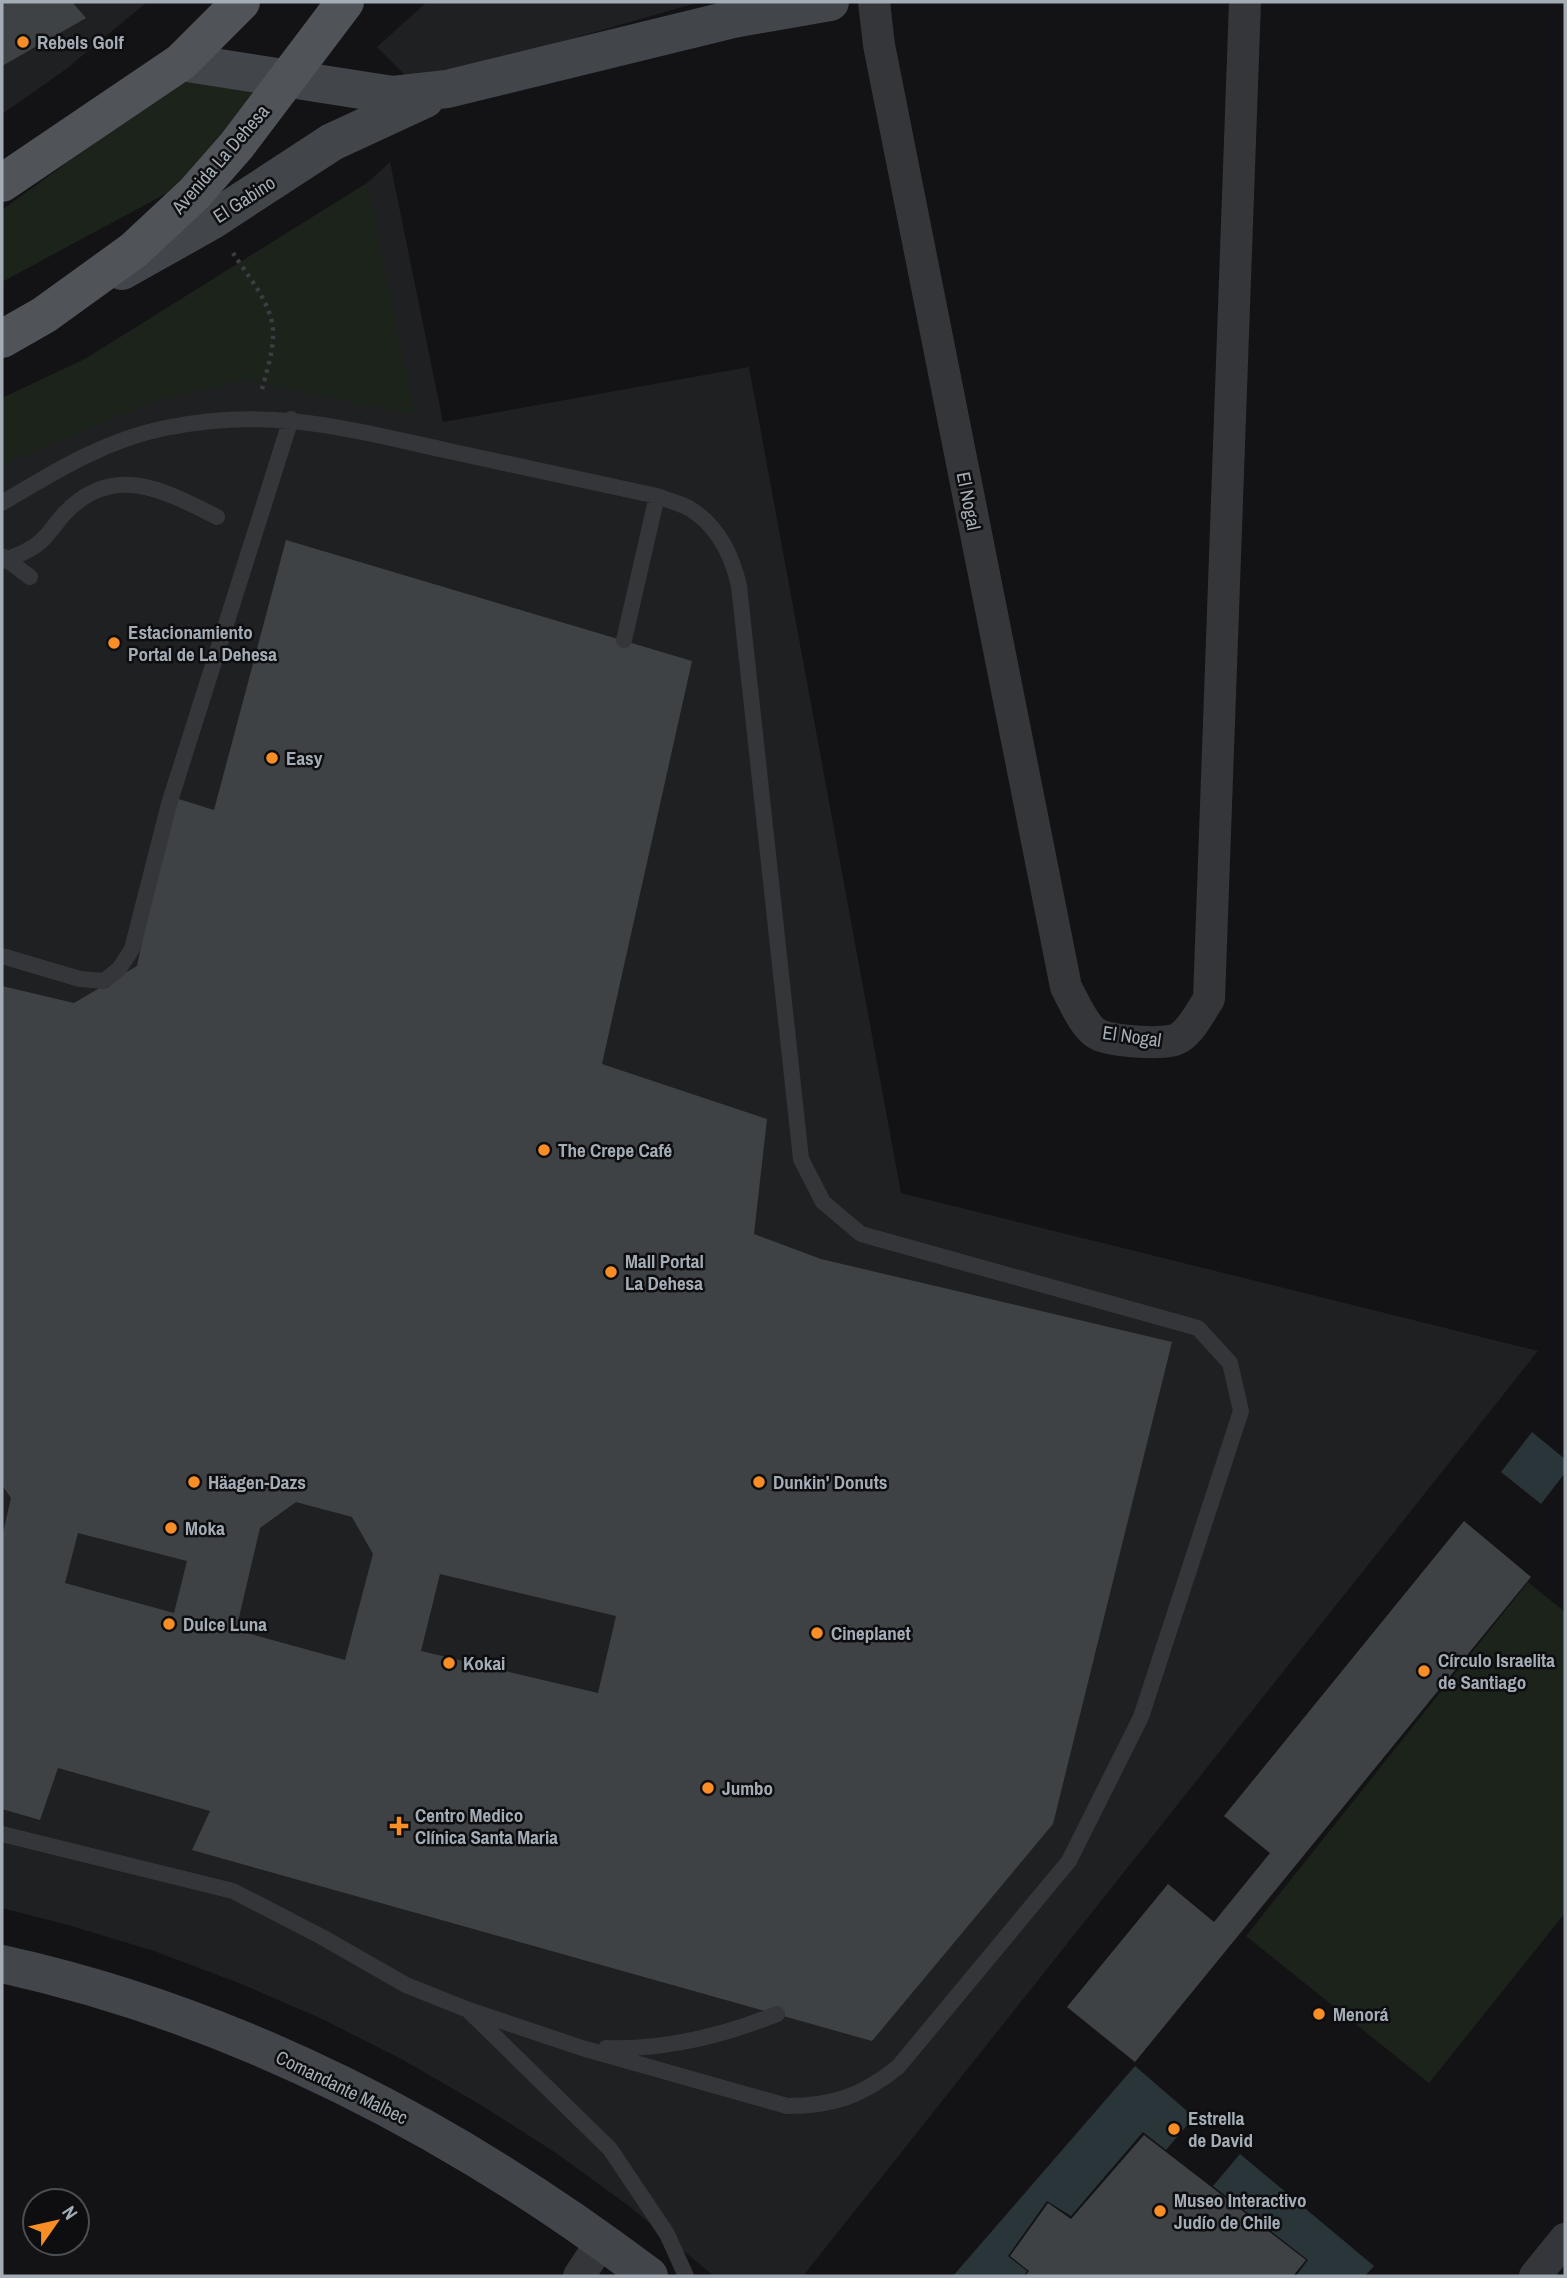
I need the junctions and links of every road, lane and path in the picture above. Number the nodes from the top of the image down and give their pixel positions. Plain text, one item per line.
1 (241, 2) edge
2 (345, 2) edge
3 (830, 2) edge
4 (874, 2) edge
5 (1245, 2) edge
6 (181, 62) junction
7 (288, 79) junction
8 (447, 89) junction
9 (2, 183) edge
10 (232, 252) dead end
11 (44, 315) junction
12 (2, 339) edge
13 (254, 418) junction
14 (291, 419) junction
15 (657, 496) junction
16 (2, 503) edge
17 (217, 517) dead end
18 (3, 559) edge
19 (30, 577) dead end
20 (624, 640) dead end
21 (2, 956) edge
22 (2, 1834) edge
23 (2, 1964) edge
24 (466, 2009) junction
25 (777, 2014) dead end
26 (582, 2048) junction
27 (1565, 2239) edge
28 (602, 2241) junction
29 (579, 2276) edge
30 (649, 2276) edge
31 (686, 2276) edge
32 (1535, 2276) edge

1 - 6 main road
2 - 7 main road, Avenida La Dehesa
3 - 8 main road, El Gabino
4 - 5 street, El Nogal
6 - 7 main road, El Gabino
6 - 9 main road
7 - 8 main road, El Gabino
7 - 11 main road, Avenida La Dehesa
8 - 11 main road, El Gabino
10 - 13 path
11 - 12 main road, Avenida La Dehesa
13 - 14 lane
13 - 16 lane
14 - 15 lane
14 - 21 lane
15 - 20 lane
15 - 26 lane
17 - 18 lane
18 - 19 lane
22 - 24 lane
23 - 28 main road, Comandante Malbec
24 - 26 lane
24 - 31 lane
25 - 26 lane
27 - 32 street
28 - 29 street
28 - 30 main road, Comandante Malbec

